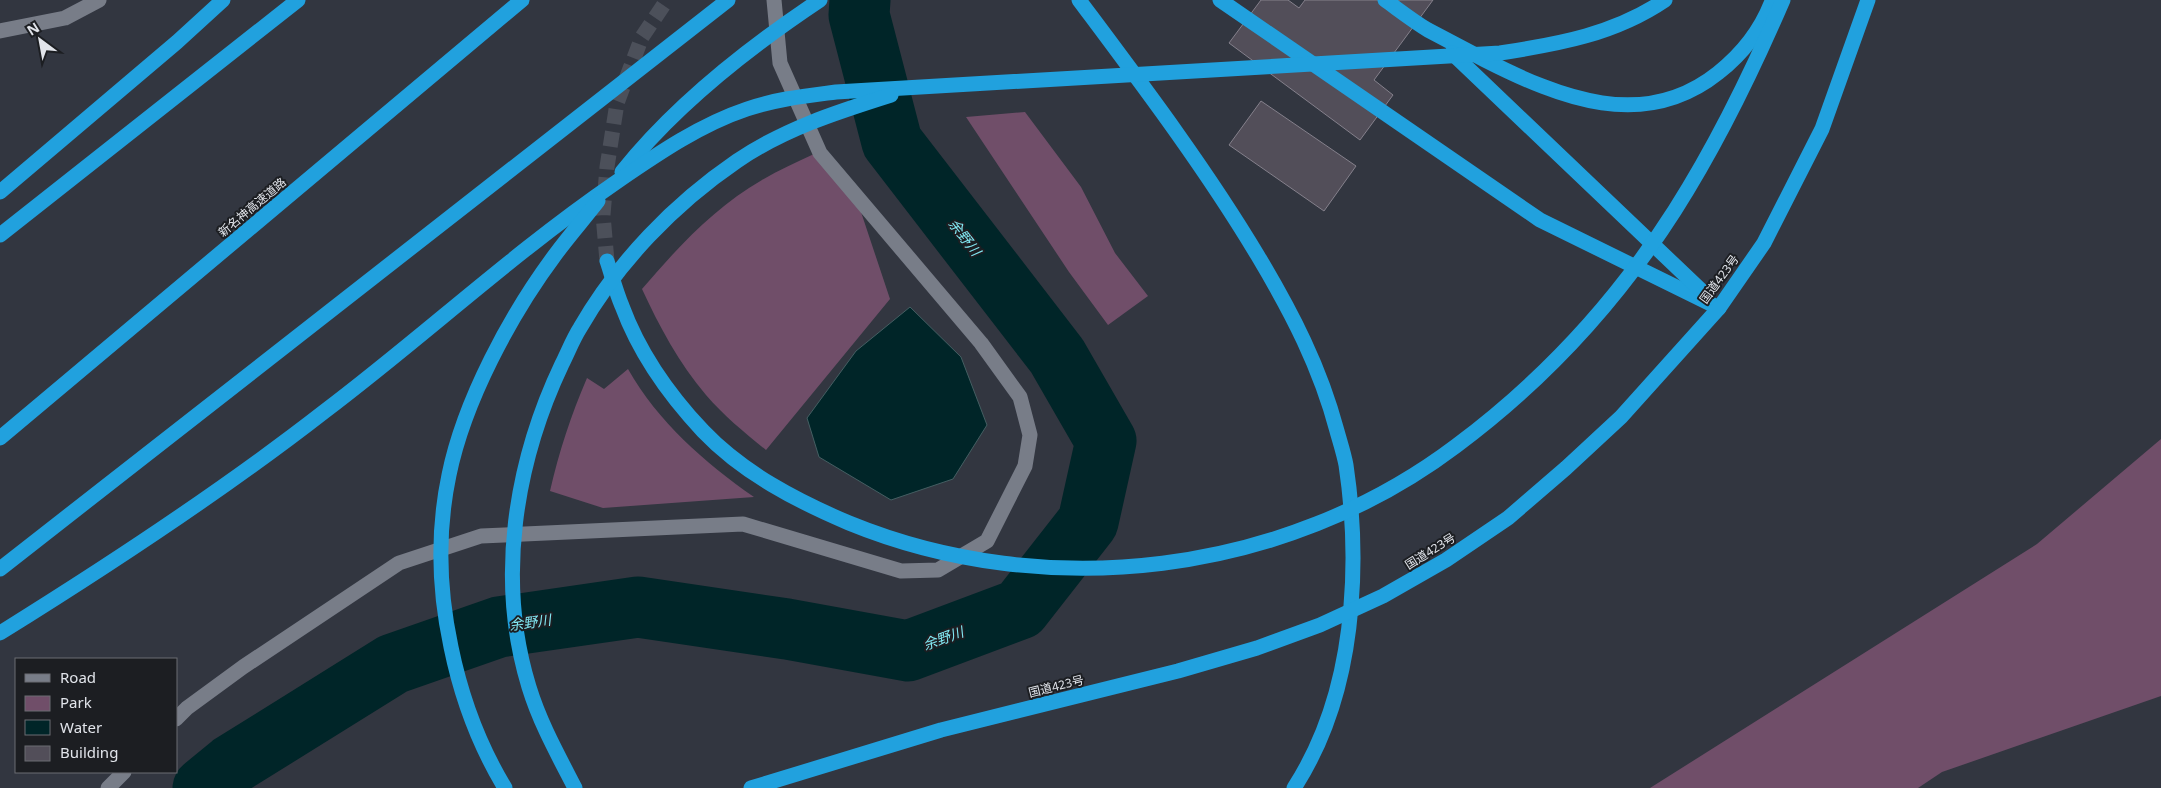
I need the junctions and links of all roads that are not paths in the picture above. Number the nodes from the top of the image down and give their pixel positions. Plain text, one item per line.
1 (99, 0) edge
2 (223, 0) edge
3 (298, 0) edge
4 (522, 0) edge
5 (728, 0) edge
6 (774, 0) edge
7 (820, 0) edge
8 (1079, 0) edge
9 (1220, 0) edge
10 (1384, 0) edge
11 (1665, 0) edge
12 (1772, 0) edge
13 (1783, 0) edge
14 (1868, 0) edge
15 (1428, 29) junction
16 (0, 31) edge
17 (912, 88) junction
18 (0, 192) edge
19 (0, 235) edge
20 (607, 261) tunnel mouth
21 (1719, 308) junction
22 (0, 438) edge
23 (0, 569) edge
24 (0, 633) edge
25 (178, 717) edge
26 (123, 773) edge
27 (108, 788) edge
28 (505, 788) edge
29 (575, 788) edge
30 (751, 788) edge
31 (1294, 788) edge

1 - 16 street
2 - 18 highway
3 - 19 highway
4 - 22 highway, 新名神高速道路
5 - 23 highway
6 - 25 street
7 - 28 highway
8 - 31 highway
9 - 21 highway
10 - 15 highway
11 - 17 highway
12 - 15 highway
13 - 20 highway
14 - 21 highway, 国道423号
15 - 21 highway
17 - 24 highway
17 - 29 highway
21 - 30 highway, 国道423号
26 - 27 street

